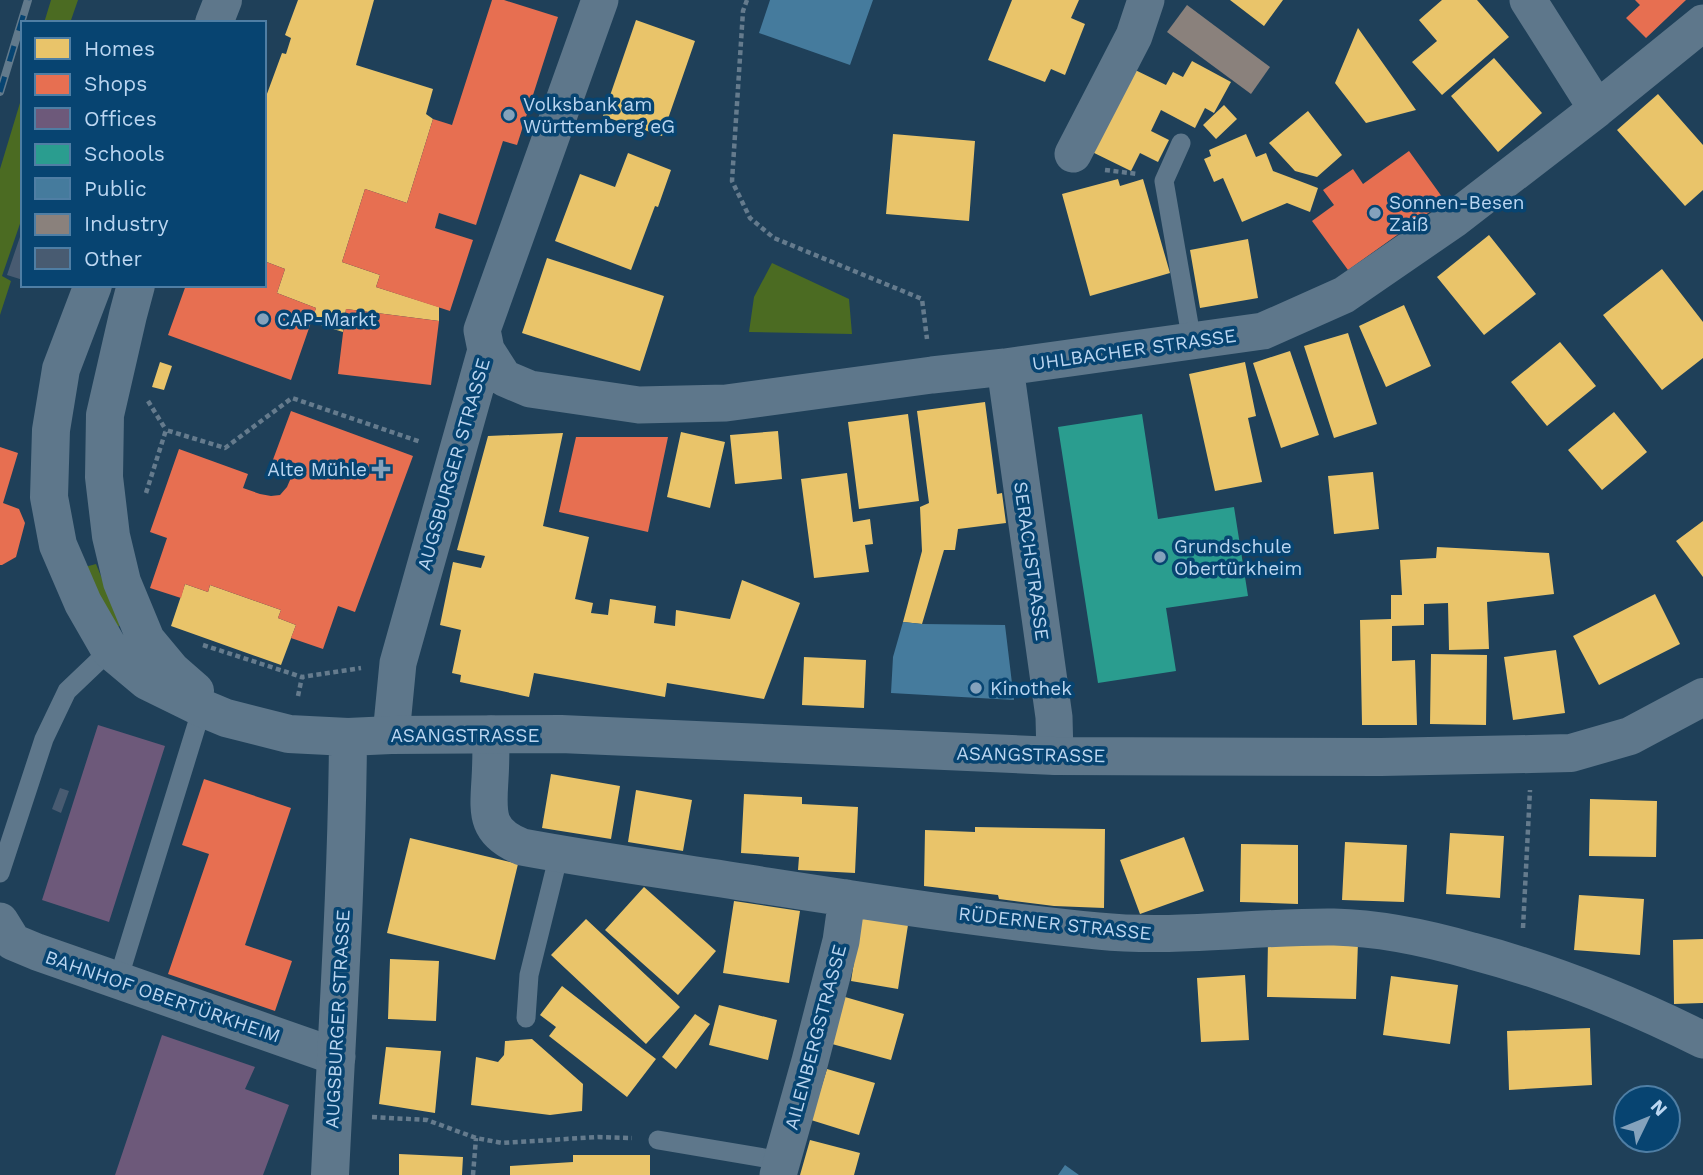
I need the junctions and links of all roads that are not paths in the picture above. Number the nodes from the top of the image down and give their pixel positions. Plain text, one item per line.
1 (223, 0) edge
2 (600, 0) edge
3 (1146, 0) edge
4 (1528, 0) edge
5 (215, 21) edge
6 (1703, 23) edge
7 (1597, 109) junction
8 (1181, 143) dead end
9 (1073, 154) road end
10 (92, 287) edge
11 (135, 287) edge
12 (1192, 342) junction
13 (486, 350) junction
14 (1005, 367) junction
15 (146, 639) junction
16 (110, 650) junction
17 (1703, 697) edge
18 (214, 713) junction
19 (491, 734) junction
20 (391, 735) junction
21 (348, 737) junction
22 (1055, 756) junction
23 (559, 854) junction
24 (0, 873) edge
25 (847, 898) junction
26 (0, 921) edge
27 (118, 980) junction
28 (526, 1018) dead end
29 (1703, 1040) edge
30 (337, 1057) junction
31 (658, 1140) road end
32 (780, 1168) edge
33 (330, 1175) edge

1 - 5 street
2 - 13 street, AUGSBURGER STRASSE
3 - 9 street
4 - 7 street
6 - 7 street, UHLBACHER STRASSE
7 - 12 street, UHLBACHER STRASSE
8 - 12 lane
10 - 16 street
11 - 15 street
12 - 14 street, UHLBACHER STRASSE
13 - 14 street, UHLBACHER STRASSE
13 - 20 street, AUGSBURGER STRASSE
14 - 22 street, SERACHSTRASSE
15 - 16 lane
15 - 18 street
16 - 18 street
16 - 24 lane
17 - 22 street, ASANGSTRASSE
18 - 21 street, ASANGSTRASSE
18 - 27 lane
19 - 20 street, ASANGSTRASSE
19 - 22 street, ASANGSTRASSE
19 - 23 street, RÜDERNER STRASSE
20 - 21 street, ASANGSTRASSE
21 - 30 street, AUGSBURGER STRASSE
23 - 25 street, RÜDERNER STRASSE
23 - 28 lane
25 - 29 street, RÜDERNER STRASSE
25 - 32 street, AILENBERGSTRASSE
26 - 27 street, BAHNHOF OBERTÜRKHEIM
27 - 30 street, BAHNHOF OBERTÜRKHEIM
30 - 33 street, AUGSBURGER STRASSE
31 - 32 lane

